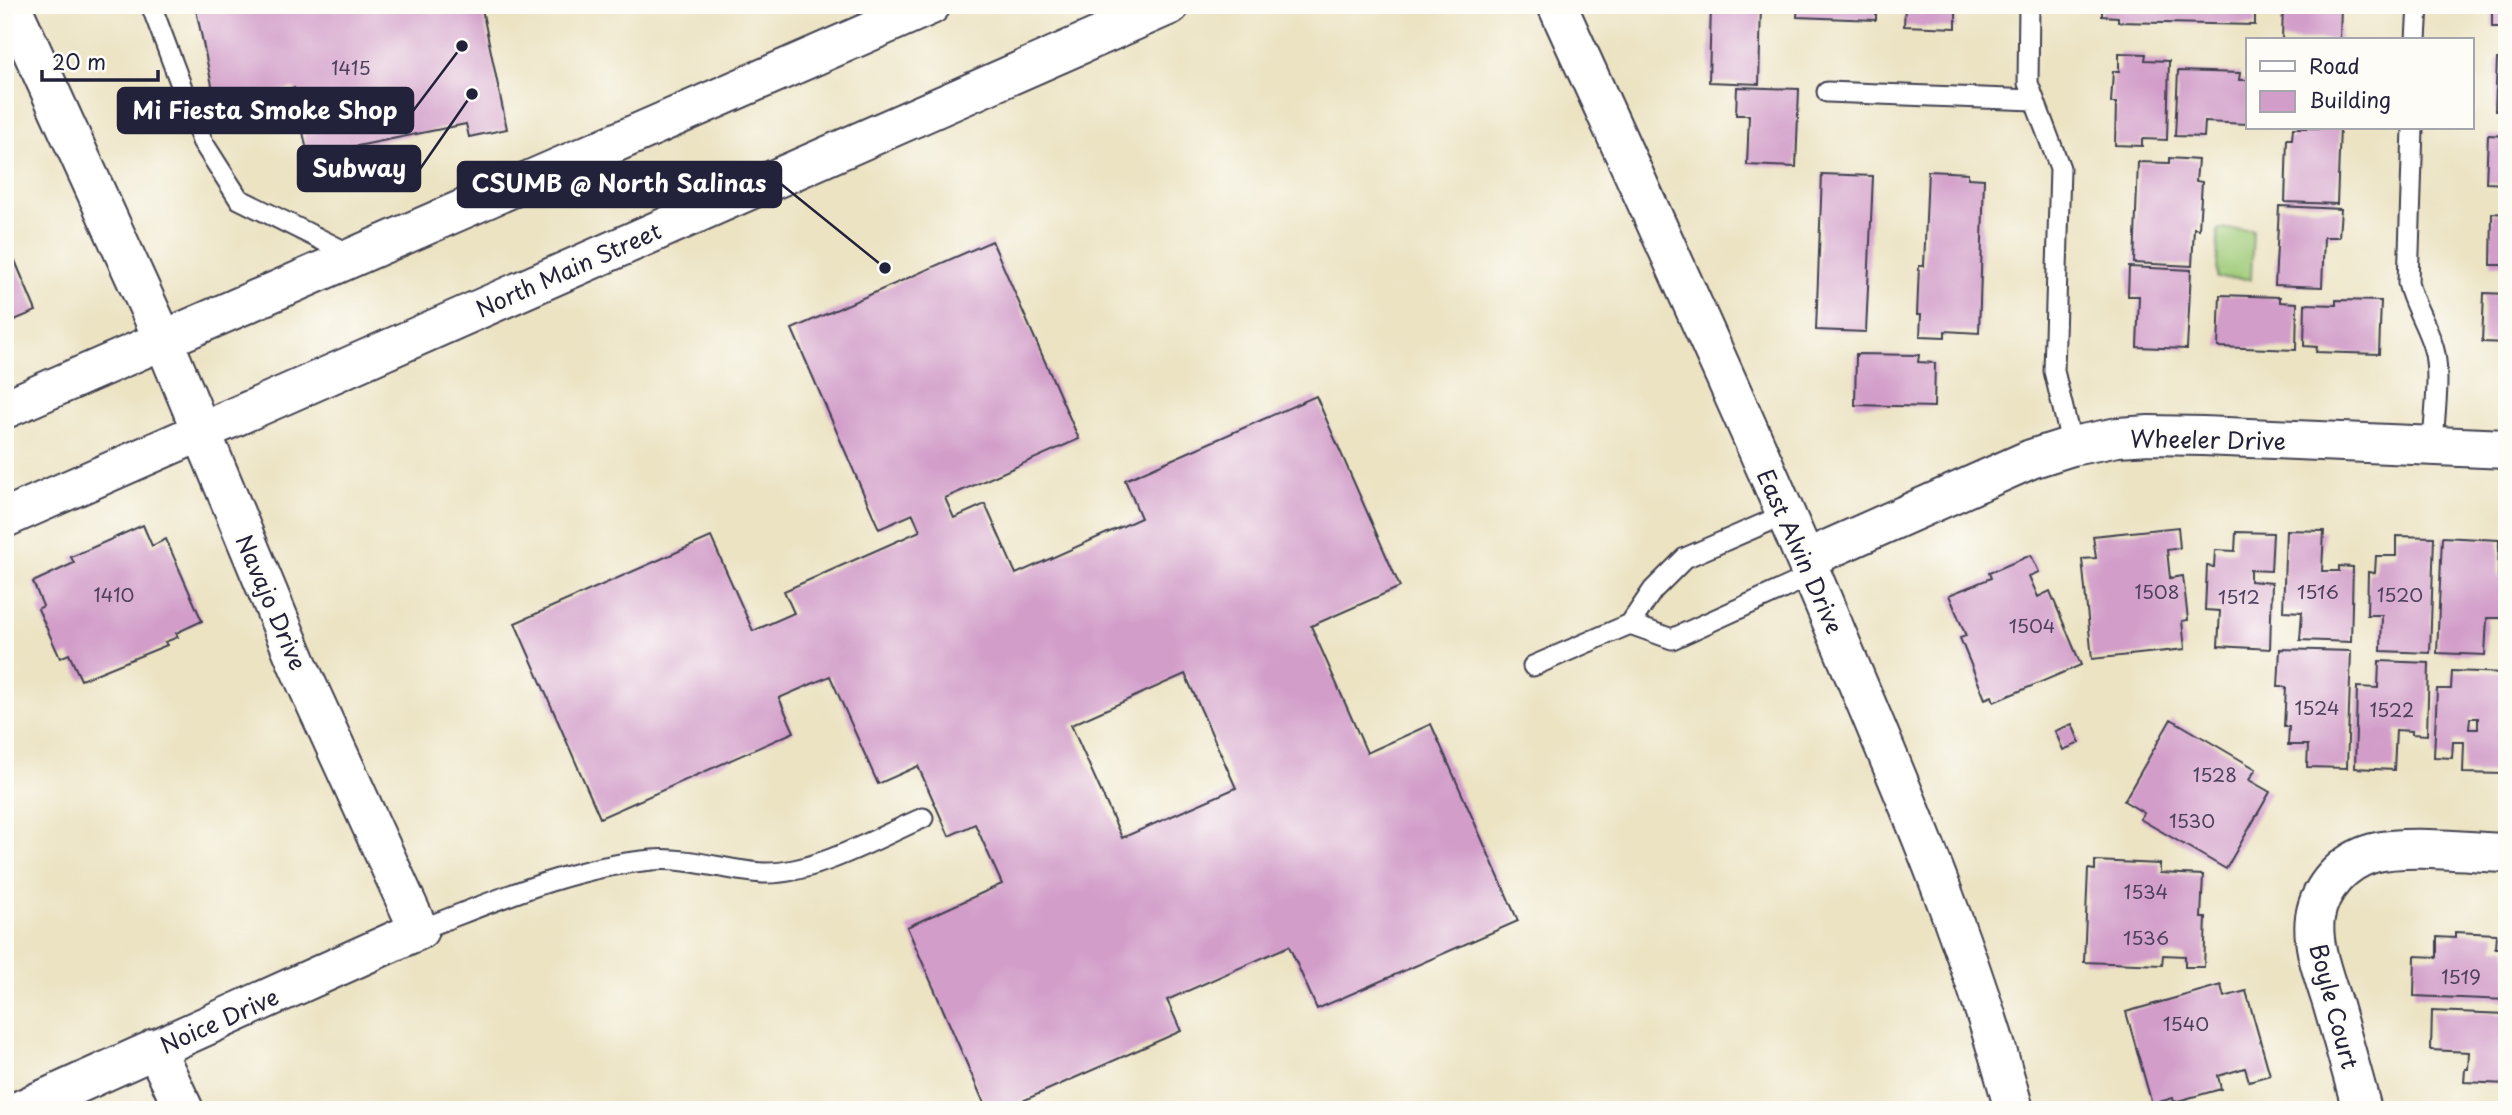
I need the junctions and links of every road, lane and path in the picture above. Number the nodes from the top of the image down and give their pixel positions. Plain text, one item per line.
1 (11, 5) edge
2 (150, 5) edge
3 (1170, 5) edge
4 (1557, 5) edge
5 (2029, 5) edge
6 (2418, 5) edge
7 (914, 9) edge
8 (2416, 38) edge
9 (1827, 92) dead end
10 (2034, 100) junction
11 (2413, 130) edge
12 (354, 256) junction
13 (163, 339) junction
14 (5, 410) edge
15 (201, 431) junction
16 (2072, 446) junction
17 (2433, 446) junction
18 (2507, 449) edge
19 (1786, 514) junction
20 (5, 518) edge
21 (1810, 567) junction
22 (1630, 624) junction
23 (1533, 666) dead end
24 (923, 818) dead end
25 (2507, 853) edge
26 (419, 930) junction
27 (155, 1048) junction
28 (20, 1110) edge
29 (184, 1110) edge
30 (2014, 1110) edge
31 (2361, 1110) edge

1 - 13 main road, Navajo Drive
2 - 12 lane
3 - 15 main road, North Main Street
4 - 19 main road, East Alvin Drive
5 - 10 lane
6 - 8 lane
7 - 12 main road
9 - 10 lane
10 - 16 lane
11 - 17 lane
12 - 13 main road
13 - 14 main road
13 - 15 main road, Navajo Drive
15 - 20 main road, North Main Street
15 - 26 main road, Navajo Drive
16 - 17 main road, Wheeler Drive
16 - 21 main road, Wheeler Drive
17 - 18 main road, Wheeler Drive
19 - 21 main road, East Alvin Drive
19 - 22 lane
21 - 22 lane
21 - 30 main road, East Alvin Drive
22 - 23 lane
24 - 26 lane
25 - 31 main road, Boyle Court
26 - 27 main road, Noice Drive
27 - 28 main road, Noice Drive
27 - 29 main road

